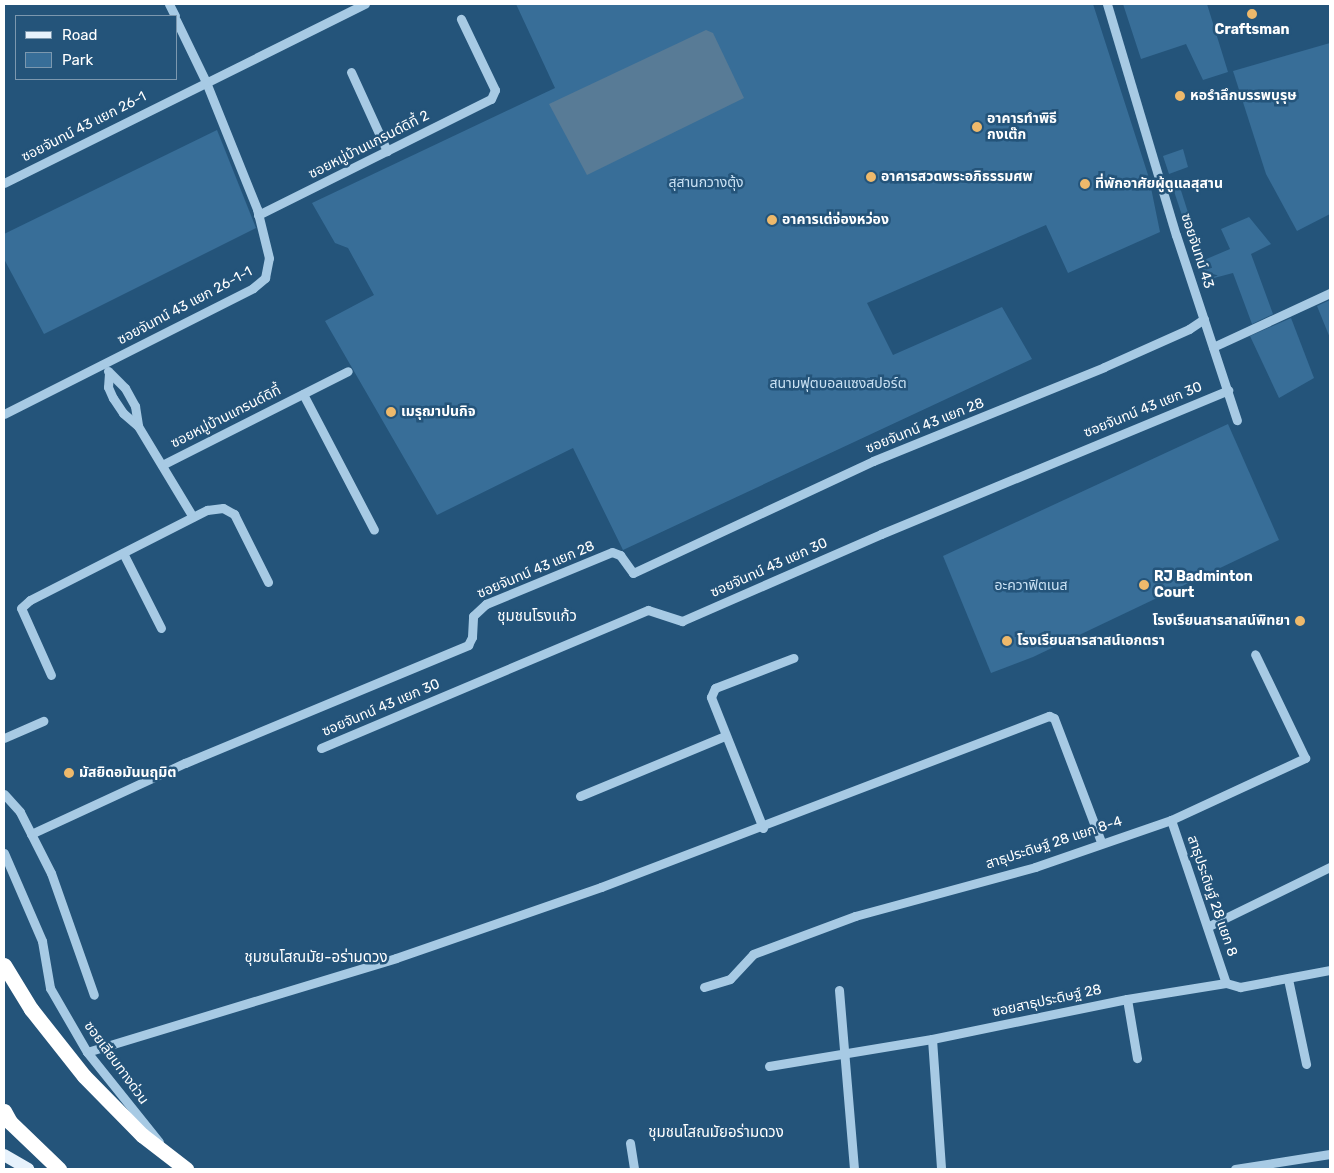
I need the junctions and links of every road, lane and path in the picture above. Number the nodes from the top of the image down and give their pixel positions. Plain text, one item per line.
1 (365, 4) edge
2 (1107, 4) edge
3 (461, 19) dead end
4 (178, 24) edge
5 (351, 72) dead end
6 (206, 82) junction
7 (387, 150) junction
8 (4, 183) edge
9 (258, 215) junction
10 (1330, 293) edge
11 (1204, 319) junction
12 (1213, 347) junction
13 (106, 369) junction
14 (348, 371) dead end
15 (1228, 390) junction
16 (304, 394) junction
17 (4, 414) edge
18 (1238, 420) dead end
19 (138, 426) junction
20 (162, 465) junction
21 (193, 517) junction
22 (374, 530) dead end
23 (123, 553) junction
24 (268, 582) dead end
25 (161, 628) dead end
26 (1255, 654) dead end
27 (792, 658) dead end
28 (51, 675) dead end
29 (43, 721) dead end
30 (725, 736) junction
31 (4, 738) edge
32 (321, 748) dead end
33 (4, 794) edge
34 (580, 796) dead end
35 (1171, 820) junction
36 (763, 828) junction
37 (31, 834) junction
38 (1101, 842) junction
39 (4, 853) edge
40 (1330, 867) edge
41 (1209, 926) junction
42 (4, 964) edge
43 (1330, 970) edge
44 (1288, 979) junction
45 (1226, 983) junction
46 (704, 987) dead end
47 (840, 990) dead end
48 (94, 995) dead end
49 (1127, 999) junction
50 (932, 1039) junction
51 (87, 1052) junction
52 (845, 1053) junction
53 (1137, 1058) dead end
54 (1306, 1064) dead end
55 (769, 1066) dead end
56 (4, 1111) edge
57 (630, 1143) dead end
58 (1330, 1154) edge
59 (4, 1155) edge
60 (28, 1169) edge
61 (59, 1169) edge
62 (181, 1169) edge
63 (186, 1169) edge
64 (634, 1169) edge
65 (854, 1169) edge
66 (941, 1169) edge
67 (1235, 1169) edge

1 - 6 street, ซอยจันทน์ 43 แยก 26-1
2 - 11 street, ซอยจันทน์ 43
3 - 7 street, ซอยหมู่บ้านแกรนด์ดิที้ 2
4 - 6 street, ซอยจันทน์ 43 แยก 26-1-1
5 - 7 street
6 - 8 street, ซอยจันทน์ 43 แยก 26-1
6 - 9 street, ซอยจันทน์ 43 แยก 26-1-1
7 - 9 street, ซอยหมู่บ้านแกรนด์ดิที้ 2
9 - 13 street, ซอยจันทน์ 43 แยก 26-1-1
10 - 12 street
11 - 12 street, ซอยจันทน์ 43
11 - 37 street, ซอยจันทน์ 43 แยก 28
12 - 15 street, ซอยจันทน์ 43
13 - 17 street, ซอยจันทน์ 43 แยก 26-1-1
13 - 19 street, ซอยหมู่บ้านแกรนด์ดิที้
13 - 19 street, ซอยหมู่บ้านแกรนด์ดิที้
14 - 16 street, ซอยหมู่บ้านแกรนด์ดิที้
15 - 18 street, ซอยจันทน์ 43
15 - 32 street, ซอยจันทน์ 43 แยก 30
16 - 20 street, ซอยหมู่บ้านแกรนด์ดิที้
16 - 22 street, ซอยหมู่บ้านแกรนด์ดิที้
19 - 20 street, ซอยหมู่บ้านแกรนด์ดิที้
20 - 21 street, ซอยหมู่บ้านแกรนด์ดิที้
21 - 23 street
21 - 24 street
23 - 25 street
23 - 28 street
26 - 35 street, สาธุประดิษฐ์ 28 แยก 8-4
27 - 30 street
29 - 31 street
30 - 34 street
30 - 36 street
33 - 37 street
35 - 38 street, สาธุประดิษฐ์ 28 แยก 8-4
35 - 41 street, สาธุประดิษฐ์ 28 แยก 8
36 - 38 street
36 - 51 street
37 - 48 street
38 - 46 street, สาธุประดิษฐ์ 28 แยก 8-4
39 - 51 street, ซอยเลียบทางด่วน
40 - 41 street
41 - 45 street, สาธุประดิษฐ์ 28 แยก 8
42 - 63 highway, bridge
43 - 44 street, ซอยสาธุประดิษฐ์ 28
44 - 45 street, ซอยสาธุประดิษฐ์ 28
44 - 54 street
45 - 49 street, ซอยสาธุประดิษฐ์ 28
47 - 52 street
49 - 50 street, ซอยสาธุประดิษฐ์ 28
49 - 53 street
50 - 52 street, ซอยสาธุประดิษฐ์ 28
50 - 66 street
51 - 62 street, ซอยเลียบทางด่วน
52 - 55 street, ซอยสาธุประดิษฐ์ 28
52 - 65 street
56 - 61 highway
57 - 64 street
58 - 67 street
59 - 60 main road

